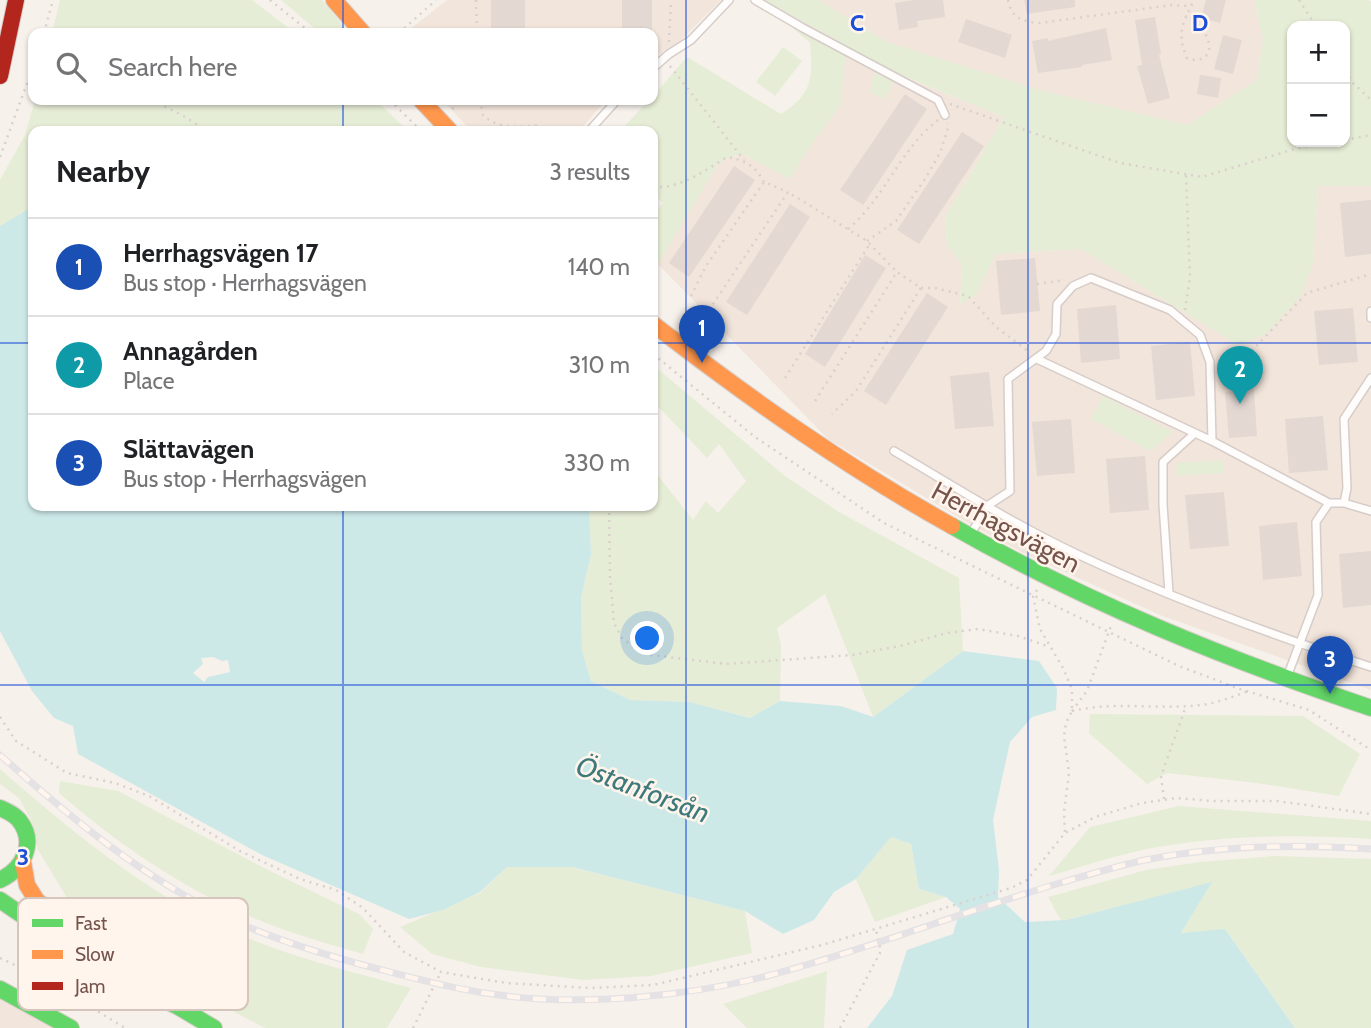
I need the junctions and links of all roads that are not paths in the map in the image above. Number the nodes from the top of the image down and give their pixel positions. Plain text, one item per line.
1 (16, 0) edge
2 (334, 0) edge
3 (729, 0) edge
4 (755, 0) edge
5 (359, 28) edge
6 (658, 64) edge
7 (0, 76) edge
8 (426, 105) edge
9 (612, 105) edge
10 (945, 115) road end
11 (445, 126) edge
12 (594, 126) edge
13 (1371, 311) edge
14 (1371, 318) edge
15 (658, 328) edge
16 (1038, 359) junction
17 (1371, 378) edge
18 (1195, 433) junction
19 (1212, 441) junction
20 (894, 451) dead end
21 (1329, 503) junction
22 (1344, 503) junction
23 (987, 506) junction
24 (1371, 511) edge
25 (969, 538) junction
26 (1169, 593) junction
27 (1300, 644) junction
28 (1371, 667) edge
29 (1286, 679) junction
30 (1371, 708) edge
31 (0, 808) edge
32 (23, 862) junction
33 (0, 880) edge
34 (35, 898) edge
35 (0, 900) edge
36 (18, 912) edge
37 (0, 989) edge
38 (18, 999) edge
39 (38, 1010) edge
40 (184, 1010) edge
41 (71, 1028) edge
42 (214, 1028) edge

1 - 7 main road
2 - 5 main road
3 - 6 lane
4 - 10 lane
8 - 11 main road
9 - 12 lane
13 - 14 lane
15 - 25 main road, Herrhagsvägen
16 - 18 lane
16 - 19 lane
16 - 23 lane
17 - 22 lane
18 - 19 lane
18 - 26 lane
19 - 21 lane
20 - 23 lane
21 - 22 lane
21 - 27 lane
22 - 24 lane
23 - 25 lane
23 - 26 lane
25 - 29 main road, Herrhagsvägen
26 - 27 lane
27 - 28 lane
27 - 29 lane
29 - 30 main road, Herrhagsvägen
31 - 32 main road
32 - 33 main road
32 - 34 main road
35 - 36 main road
37 - 38 main road
39 - 41 main road
40 - 42 main road

